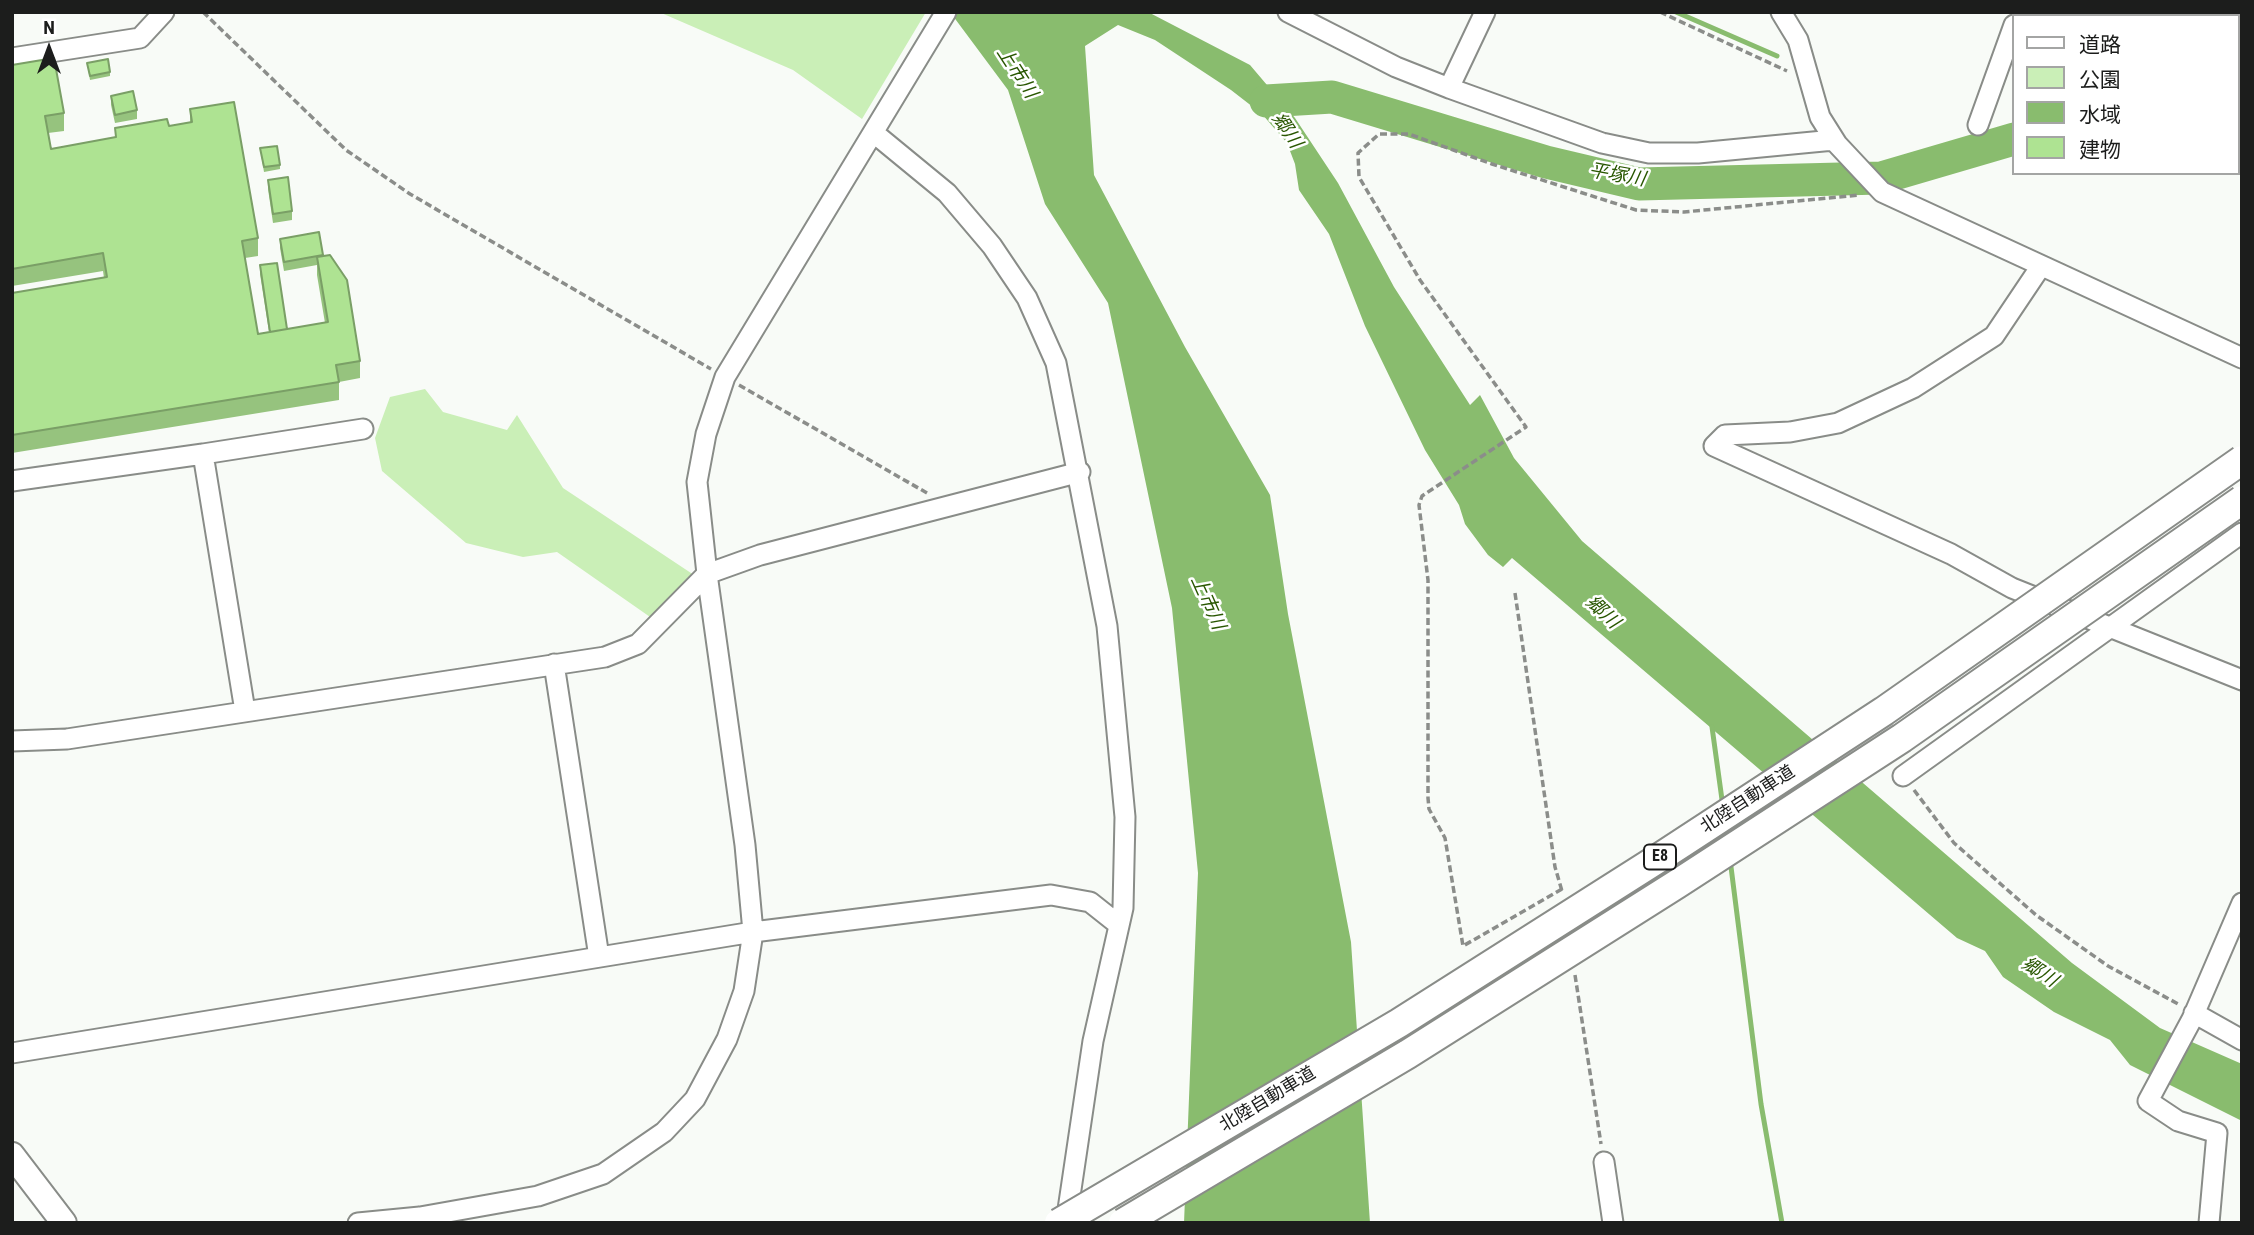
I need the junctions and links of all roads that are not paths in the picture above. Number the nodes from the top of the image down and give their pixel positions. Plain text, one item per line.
1 (164, 12) edge
2 (946, 12) edge
3 (1288, 12) edge
4 (1485, 12) edge
5 (1781, 12) edge
6 (2012, 31) edge
7 (12, 58) edge
8 (1449, 88) junction
9 (1978, 125) dead end
10 (877, 128) junction
11 (1838, 145) junction
12 (2041, 266) junction
13 (2242, 358) edge
14 (363, 429) dead end
15 (203, 454) junction
16 (2242, 460) edge
17 (1080, 472) junction
18 (12, 481) edge
19 (2242, 500) edge
20 (2242, 533) edge
21 (707, 574) junction
22 (2110, 628) junction
23 (554, 664) junction
24 (2242, 680) edge
25 (245, 711) junction
26 (12, 741) edge
27 (1903, 776) road end
28 (2242, 903) edge
29 (1119, 925) junction
30 (753, 932) junction
31 (598, 957) junction
32 (2193, 1016) junction
33 (2242, 1041) edge
34 (12, 1053) edge
35 (12, 1155) edge
36 (1604, 1162) road end
37 (64, 1223) edge
38 (358, 1223) edge
39 (1059, 1223) edge
40 (1066, 1223) edge
41 (1123, 1223) edge
42 (1613, 1223) edge
43 (2209, 1223) edge

1 - 7 street
2 - 10 street
3 - 8 street
4 - 8 street
5 - 11 street
6 - 9 street
8 - 11 street
10 - 17 street
10 - 21 street
11 - 12 street
12 - 13 street
12 - 22 street
14 - 15 street
15 - 18 street
15 - 25 street
16 - 39 highway, 北陸自動車道 / E8, bridge
17 - 21 street
17 - 29 street
19 - 41 highway, 北陸自動車道 / E8, bridge
20 - 22 street
21 - 23 street
21 - 30 street
22 - 24 street
22 - 27 street
23 - 25 street
23 - 31 street
25 - 26 street
28 - 32 street
29 - 30 street
29 - 40 street
30 - 31 street
30 - 38 street
31 - 34 street
32 - 33 street
32 - 43 street
35 - 37 main road
36 - 42 street

